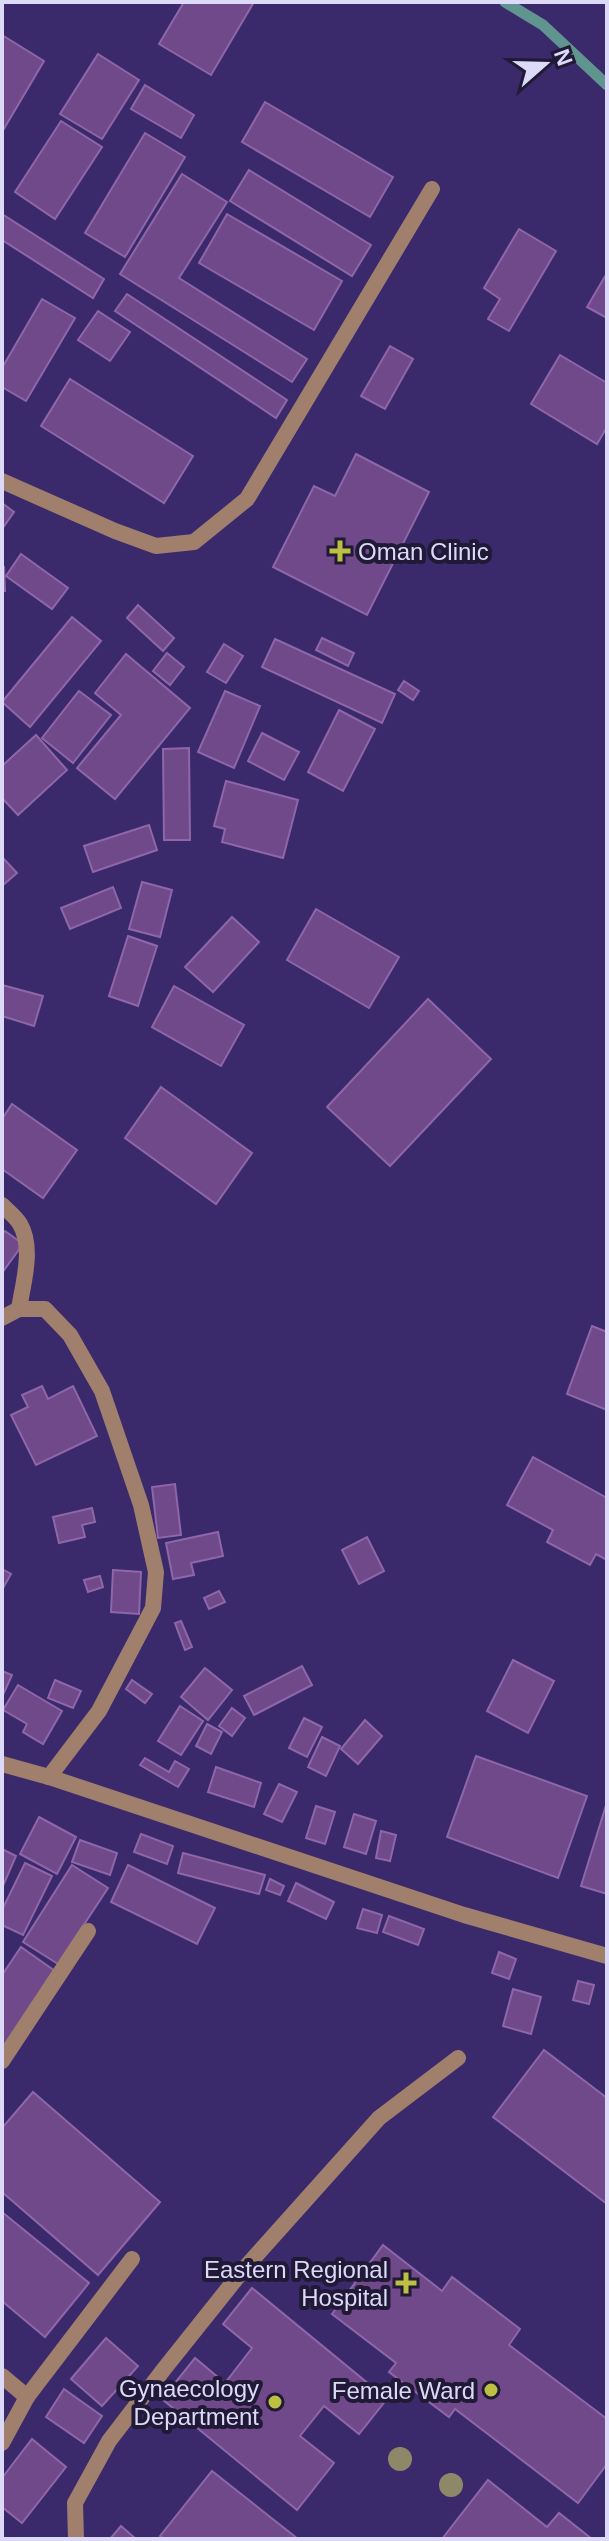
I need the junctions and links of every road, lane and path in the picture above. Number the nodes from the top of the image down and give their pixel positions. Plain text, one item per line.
1 (432, 189) dead end
2 (2, 481) edge
3 (2, 1205) edge
4 (19, 1309) junction
5 (2, 1318) edge
6 (2, 1764) edge
7 (49, 1777) junction
8 (88, 1931) dead end
9 (607, 1956) edge
10 (458, 2058) dead end
11 (2, 2061) edge
12 (132, 2259) dead end
13 (2, 2376) edge
14 (27, 2397) junction
15 (2, 2443) edge
16 (76, 2539) edge

1 - 2 street
3 - 4 street
4 - 5 street
4 - 7 street
6 - 7 street
7 - 9 street
8 - 11 street
10 - 16 street
12 - 14 street
13 - 14 street
14 - 15 street

